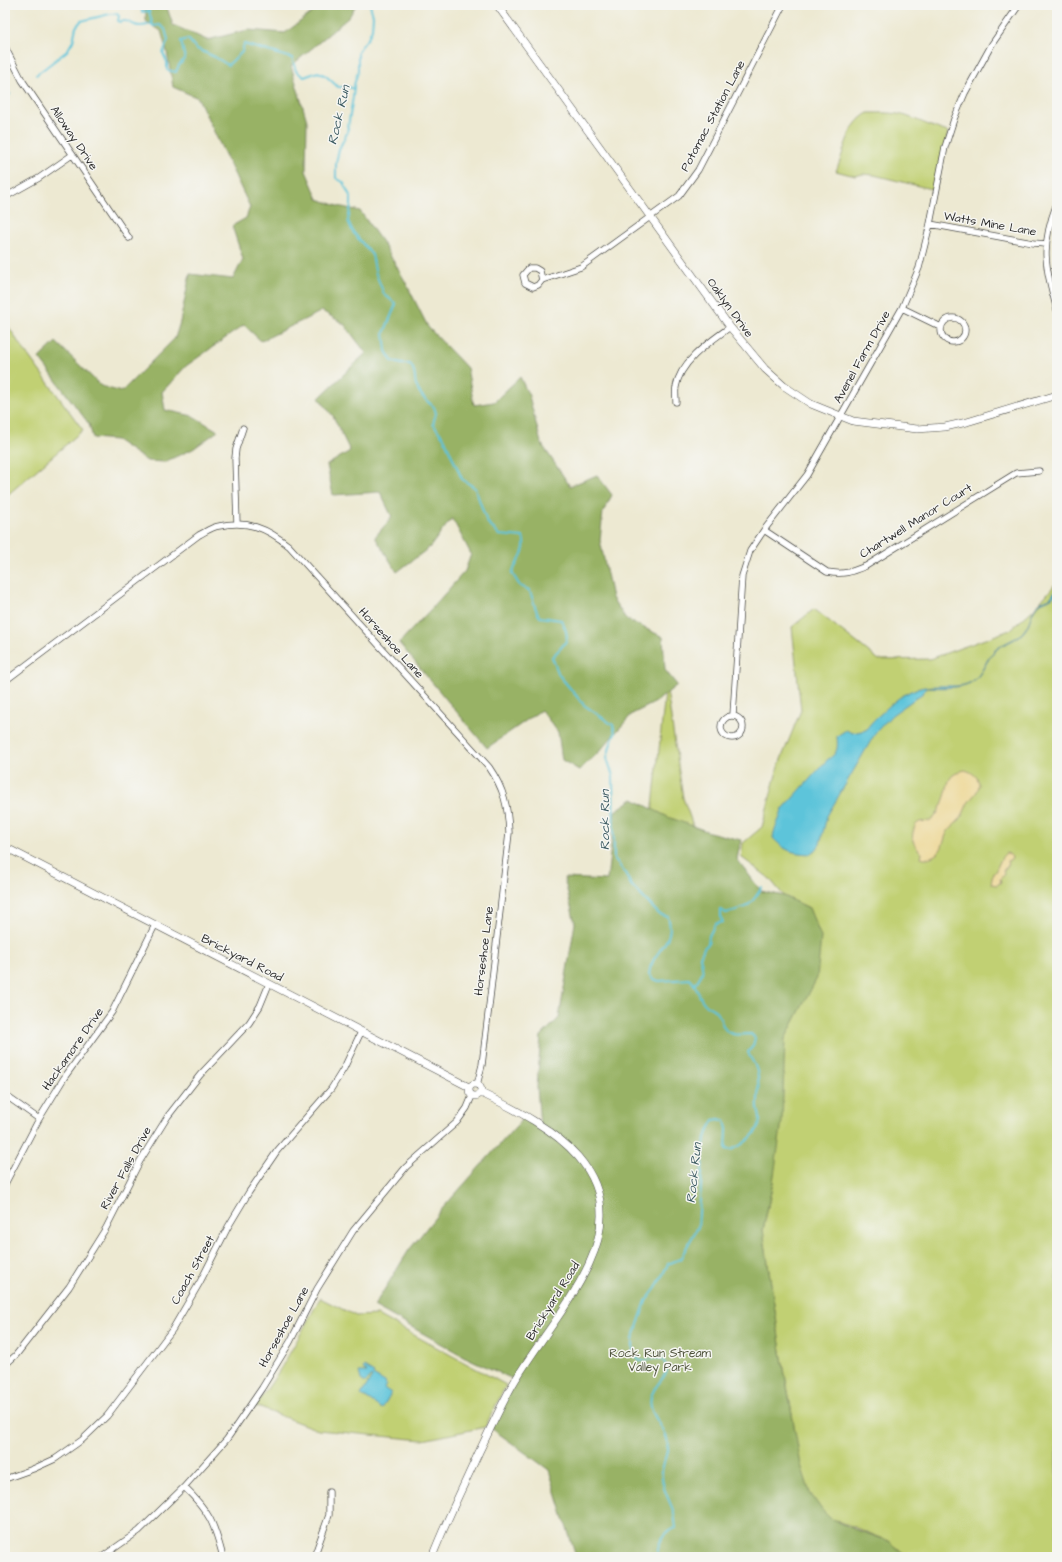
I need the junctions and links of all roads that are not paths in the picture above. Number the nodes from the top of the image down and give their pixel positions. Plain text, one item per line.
1 (497, 5) edge
2 (782, 5) edge
3 (1019, 5) edge
4 (5, 47) edge
5 (72, 155) junction
6 (5, 197) edge
7 (1057, 203) edge
8 (651, 218) junction
9 (930, 224) junction
10 (129, 238) dead end
11 (1046, 244) junction
12 (542, 280) dead end
13 (902, 308) junction
14 (1057, 310) edge
15 (730, 327) junction
16 (941, 327) junction
17 (1057, 395) edge
18 (676, 402) dead end
19 (840, 417) junction
20 (243, 428) dead end
21 (1039, 471) dead end
22 (237, 524) junction
23 (764, 530) junction
24 (5, 681) edge
25 (733, 715) junction
26 (5, 847) edge
27 (155, 925) junction
28 (269, 984) junction
29 (361, 1032) junction
30 (477, 1085) junction
31 (469, 1087) junction
32 (480, 1093) junction
33 (5, 1095) edge
34 (472, 1096) junction
35 (39, 1119) junction
36 (5, 1184) edge
37 (5, 1365) edge
38 (5, 1479) edge
39 (184, 1488) junction
40 (329, 1492) dead end
41 (102, 1557) edge
42 (223, 1557) edge
43 (314, 1557) edge
44 (432, 1557) edge

1 - 8 street, Oaklyn Drive
2 - 8 street, Potomac Station Lane
3 - 9 street, Avenel Farm Drive
4 - 5 street, Alloway Drive
5 - 6 street
5 - 10 street, Alloway Drive
7 - 11 street
8 - 12 street, Potomac Station Lane
8 - 15 street, Oaklyn Drive
9 - 11 street, Watts Mine Lane
9 - 13 street, Avenel Farm Drive
11 - 14 street
13 - 16 street
13 - 19 street, Avenel Farm Drive
15 - 18 street
15 - 19 street, Oaklyn Drive
16 - 16 street
17 - 19 street, Oaklyn Drive
19 - 23 street, Avenel Farm Drive
20 - 22 street
21 - 23 street, Chartwell Manor Court
22 - 24 street, Horseshoe Lane
22 - 30 street, Horseshoe Lane
23 - 25 street, Avenel Farm Drive
25 - 25 street
26 - 27 street, Brickyard Road
27 - 28 street, Brickyard Road
27 - 35 street, Hackamore Drive
28 - 29 street, Brickyard Road
28 - 37 street, River Falls Drive
29 - 31 street, Brickyard Road
29 - 38 street, Coach Street
30 - 31 street
30 - 32 street
31 - 34 street
32 - 34 street
32 - 44 street, Brickyard Road
33 - 35 street
34 - 39 street, Horseshoe Lane
35 - 36 street, Hackamore Drive
39 - 41 street, Horseshoe Lane
39 - 42 street
40 - 43 street

